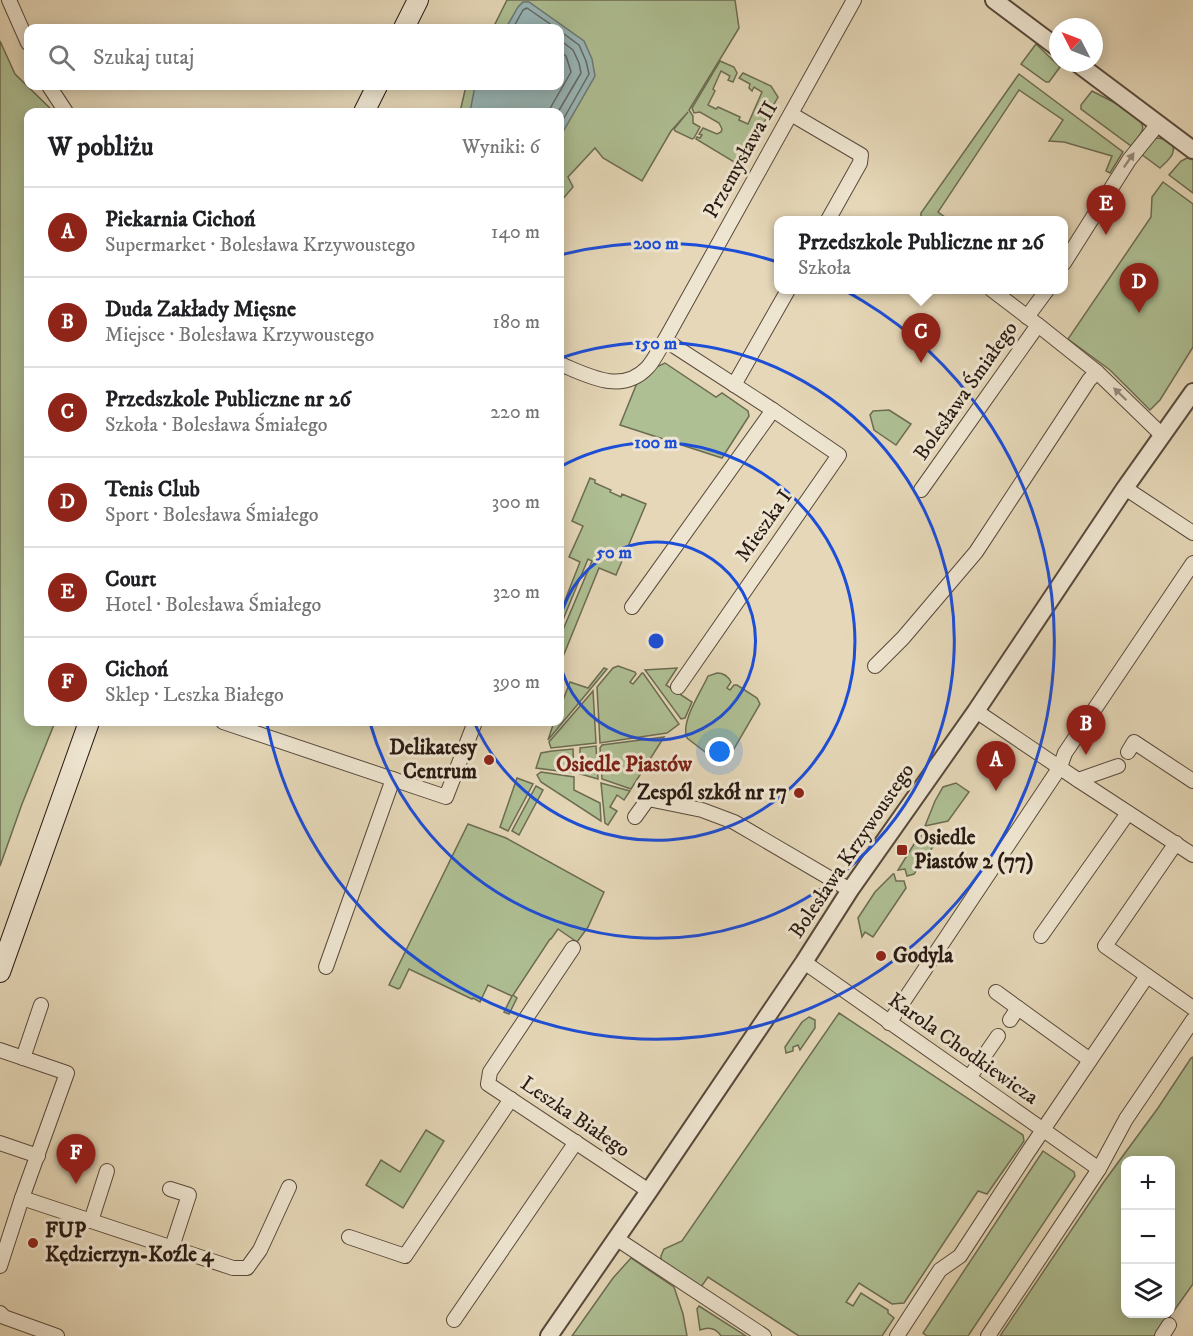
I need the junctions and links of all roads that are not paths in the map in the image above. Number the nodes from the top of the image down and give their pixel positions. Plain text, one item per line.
1 (9, 0) edge
2 (418, 0) edge
3 (854, 0) edge
4 (994, 0) edge
5 (406, 24) edge
6 (24, 34) edge
7 (1049, 41) edge
8 (1089, 72) edge
9 (52, 90) edge
10 (375, 90) edge
11 (63, 108) edge
12 (366, 108) edge
13 (791, 114) junction
14 (1158, 124) junction
15 (1193, 150) edge
16 (830, 216) edge
17 (1068, 257) edge
18 (787, 294) edge
19 (997, 294) edge
20 (1045, 294) edge
21 (1032, 321) junction
22 (665, 340) junction
23 (564, 366) edge
24 (1097, 372) junction
25 (734, 385) junction
26 (1193, 392) edge
27 (773, 410) junction
28 (1162, 435) junction
29 (1125, 488) junction
30 (921, 490) dead end
31 (1193, 533) edge
32 (1193, 563) edge
33 (632, 607) dead end
34 (874, 666) dead end
35 (678, 687) dead end
36 (976, 711) junction
37 (88, 726) edge
38 (235, 726) edge
39 (473, 726) edge
40 (1128, 752) dead end
41 (1118, 766) dead end
42 (1060, 768) junction
43 (393, 779) junction
44 (1078, 780) junction
45 (1193, 781) edge
46 (1128, 813) junction
47 (634, 817) dead end
48 (1176, 843) junction
49 (1192, 853) edge
50 (850, 890) junction
51 (1041, 936) dead end
52 (573, 948) dead end
53 (804, 963) junction
54 (326, 967) dead end
55 (0, 972) edge
56 (1147, 976) junction
57 (996, 992) dead end
58 (41, 1005) dead end
59 (1018, 1008) junction
60 (1193, 1008) edge
61 (1010, 1020) dead end
62 (1193, 1020) edge
63 (889, 1023) junction
64 (998, 1036) dead end
65 (0, 1050) edge
66 (23, 1058) junction
67 (1090, 1060) junction
68 (969, 1078) junction
69 (511, 1099) junction
70 (1043, 1130) junction
71 (0, 1143) edge
72 (576, 1143) junction
73 (38, 1156) junction
74 (1099, 1169) junction
75 (107, 1171) dead end
76 (289, 1187) dead end
77 (170, 1189) dead end
78 (650, 1191) junction
79 (22, 1198) junction
80 (91, 1221) junction
81 (349, 1237) dead end
82 (617, 1239) junction
83 (172, 1247) junction
84 (0, 1266) edge
85 (0, 1313) edge
86 (454, 1320) dead end
87 (57, 1336) edge
88 (549, 1336) edge
89 (764, 1336) edge
90 (897, 1336) edge
91 (988, 1336) edge

1 - 6 street
2 - 5 main road
3 - 13 street, Przemysława II
4 - 7 street
8 - 14 street
9 - 11 street
10 - 12 main road
13 - 16 street
13 - 22 street, Przemysława II
14 - 15 street
17 -> 14 street
18 - 25 street
19 - 21 street
20 - 21 street, Bolesława Śmiałego
21 - 24 street
21 - 30 street, Bolesława Śmiałego
22 - 23 street
22 - 25 street, Mieszka I
28 -> 24 street
24 - 34 street
25 - 27 street, Mieszka I
26 - 28 street, Bolesława Krzywoustego
27 - 33 street
27 - 35 street, Mieszka I
28 - 29 street, Bolesława Krzywoustego
29 - 31 street
29 - 36 street, Bolesława Krzywoustego
32 - 42 street
36 - 42 street
36 - 50 street, Bolesława Krzywoustego
37 - 55 main road
38 - 43 street
39 - 43 street
40 - 45 street
41 - 44 street
42 - 44 street
42 - 63 street
43 - 54 street
44 - 46 street
46 - 48 street
46 - 51 street
47 - 50 street
48 - 49 street
48 - 56 street
50 - 53 street, Bolesława Krzywoustego
52 - 69 street, Leszka Białego
53 - 63 street, Karola Chodkiewicza
53 - 78 street, Bolesława Krzywoustego
56 - 60 street
56 - 67 street
57 - 59 street
58 - 66 street
59 - 61 street
59 - 67 street
62 - 74 street
63 - 68 street, Karola Chodkiewicza
64 - 68 street
65 - 66 street
66 - 73 street
67 - 70 street
68 - 70 street, Karola Chodkiewicza
69 - 72 street, Leszka Białego
69 - 81 street
70 - 74 street, Karola Chodkiewicza
70 - 90 street
71 - 73 street
72 - 78 street, Leszka Białego
72 - 86 street
73 - 79 street
74 - 91 street
75 - 80 street
76 - 83 street
77 - 83 street
78 - 82 street, Bolesława Krzywoustego
79 - 80 street
79 - 84 street
80 - 83 street
82 - 88 street, Bolesława Krzywoustego
82 - 89 street
85 - 87 street

